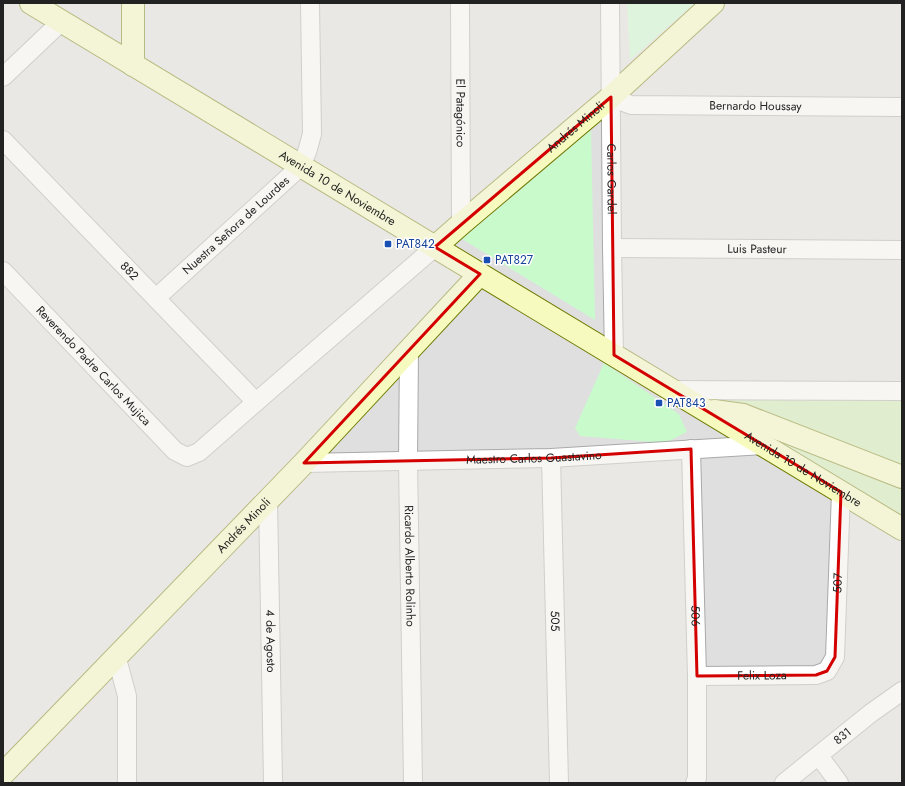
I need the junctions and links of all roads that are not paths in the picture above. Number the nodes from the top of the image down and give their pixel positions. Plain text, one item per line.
1 (31, 3) edge
2 (133, 3) edge
3 (310, 3) edge
4 (460, 3) edge
5 (610, 3) edge
6 (713, 3) edge
7 (62, 21) junction
8 (133, 65) junction
9 (3, 77) edge
10 (611, 97) junction
11 (902, 107) edge
12 (3, 140) edge
13 (301, 166) junction
14 (461, 224) junction
15 (436, 247) junction
16 (612, 248) junction
17 (902, 250) edge
18 (3, 271) edge
19 (480, 274) junction
20 (156, 298) junction
21 (409, 350) junction
22 (614, 355) junction
23 (672, 390) junction
24 (902, 391) edge
25 (256, 402) junction
26 (705, 410) junction
27 (765, 446) junction
28 (691, 449) junction
29 (551, 458) junction
30 (408, 461) junction
31 (304, 463) junction
32 (902, 477) edge
33 (841, 492) junction
34 (268, 499) junction
35 (902, 529) edge
36 (116, 655) junction
37 (827, 671) joint
38 (697, 676) junction
39 (902, 691) edge
40 (819, 756) junction
41 (3, 774) edge
42 (127, 783) edge
43 (273, 783) edge
44 (413, 783) edge
45 (559, 783) edge
46 (695, 783) edge
47 (784, 783) edge
48 (839, 783) edge

1 - 7 street, Avenida 10 de Noviembre
2 - 8 street
3 - 13 street, Nuestra Señora de Lourdes
4 - 14 street, El Patagónico
5 - 10 street, Carlos Gardel
6 - 10 street, Andrés Minoli
7 - 8 street, Avenida 10 de Noviembre
7 - 9 street
8 - 13 street, Avenida 10 de Noviembre
10 - 11 street, Bernardo Houssay
10 - 14 street, Andrés Minoli
10 - 16 street, Carlos Gardel
12 - 20 street, 882
13 - 15 street, Avenida 10 de Noviembre
13 - 20 street, Nuestra Señora de Lourdes
14 - 15 street, Andrés Minoli
15 - 19 street, Avenida 10 de Noviembre
15 - 25 street
16 - 17 street, Luis Pasteur
16 - 22 street, Carlos Gardel
18 - 25 street, Reverendo Padre Carlos Mujica
19 - 21 street, Andrés Minoli
19 - 22 street, Avenida 10 de Noviembre
20 - 25 street, 882
21 - 30 street, Ricardo Alberto Rolinho
21 - 31 street, Andrés Minoli
22 - 23 street, Avenida 10 de Noviembre
23 - 24 street
23 - 26 street, Avenida 10 de Noviembre
26 - 27 street, Avenida 10 de Noviembre
26 - 32 street, Avenida 10 de Noviembre
27 - 28 street, Maestro Carlos Guastavino
27 - 33 street, Avenida 10 de Noviembre
28 - 29 street, Maestro Carlos Guastavino
28 - 38 street, 506
29 - 30 street, Maestro Carlos Guastavino
29 - 45 street, 505
30 - 31 street, Maestro Carlos Guastavino
30 - 44 street, Ricardo Alberto Rolinho
31 - 34 street, Andrés Minoli
33 - 35 street, Avenida 10 de Noviembre
33 - 37 street, 507
34 - 36 street, Andrés Minoli
34 - 43 street, 4 de Agosto
36 - 41 street, Andrés Minoli
36 - 42 street
37 - 38 street, Felix Loza
38 - 46 street, 506
39 - 40 street, 831
40 - 47 street, 831
40 - 48 street

